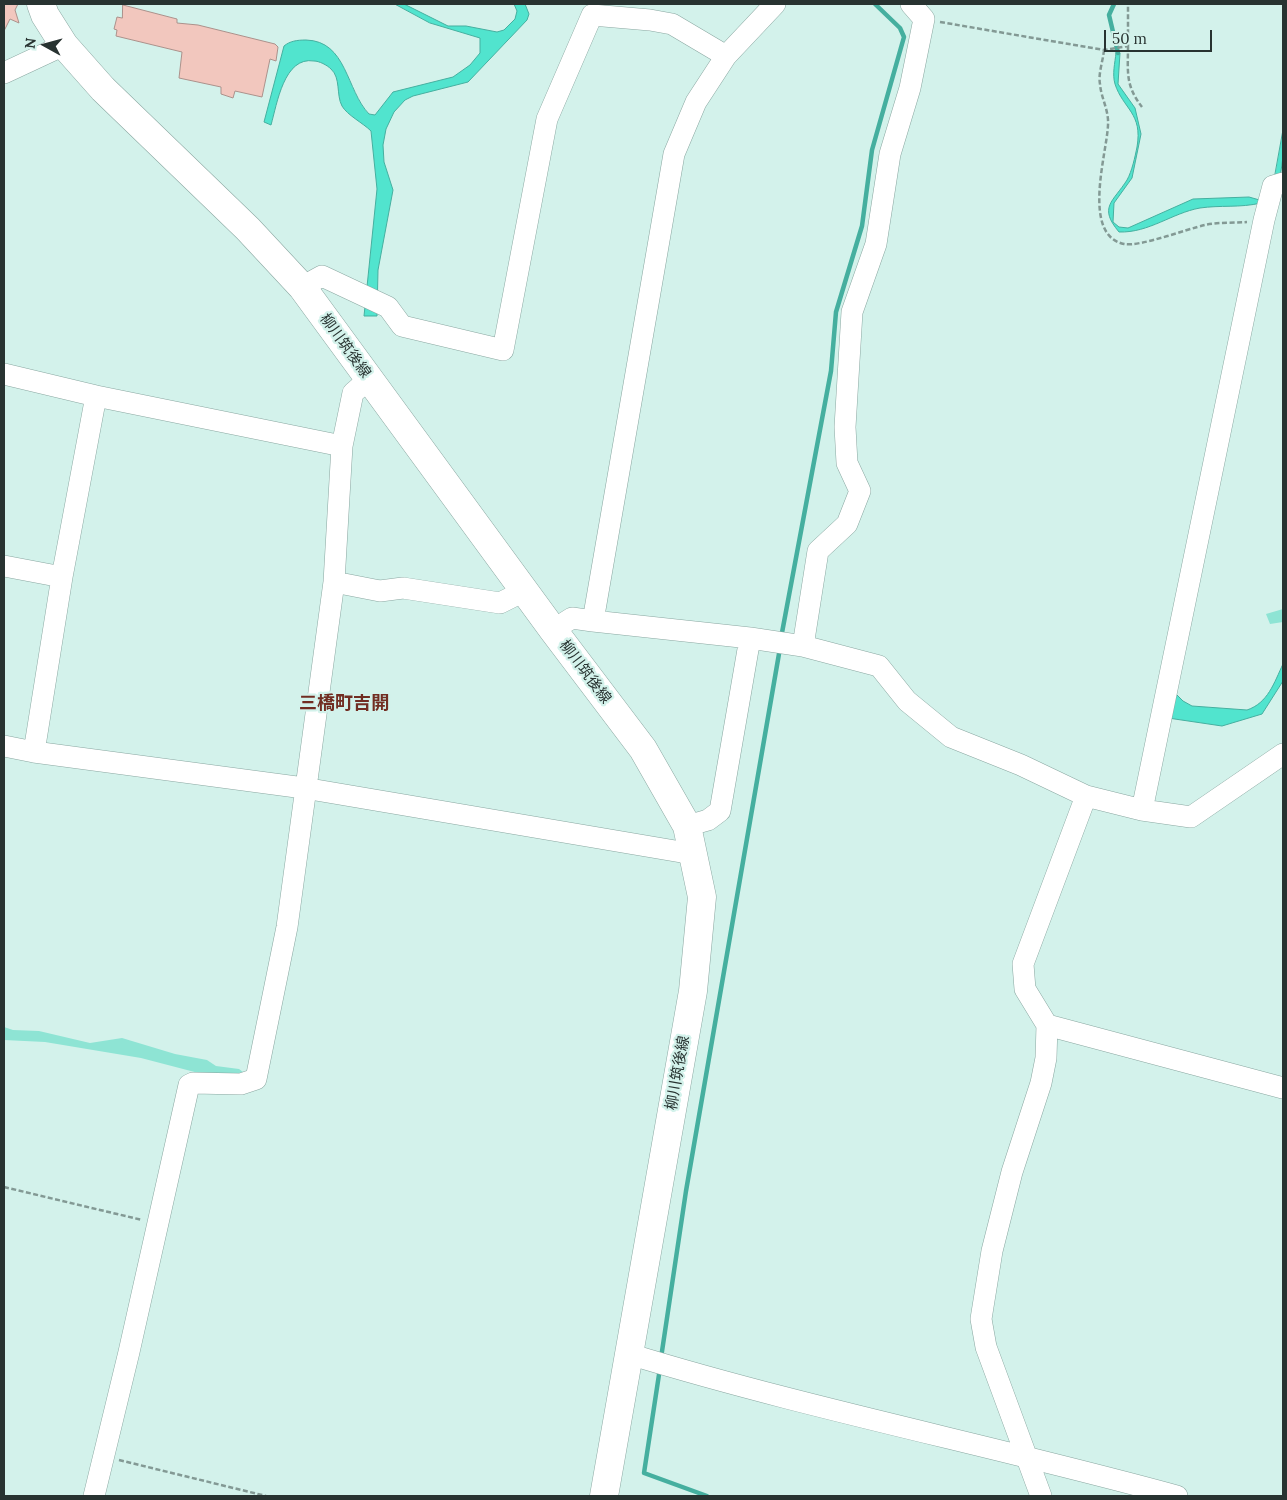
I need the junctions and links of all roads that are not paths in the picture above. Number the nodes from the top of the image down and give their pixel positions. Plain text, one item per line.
1 (41, 4) edge
2 (775, 4) edge
3 (918, 12) edge
4 (64, 45) junction
5 (726, 56) junction
6 (4, 73) edge
7 (1283, 183) edge
8 (302, 288) junction
9 (4, 374) edge
10 (369, 379) junction
11 (96, 396) junction
12 (342, 446) junction
13 (4, 566) edge
14 (62, 577) junction
15 (334, 582) junction
16 (524, 591) junction
17 (593, 621) junction
18 (553, 630) junction
19 (750, 638) junction
20 (803, 646) junction
21 (4, 746) edge
22 (34, 752) junction
23 (1283, 754) edge
24 (304, 788) junction
25 (1086, 796) junction
26 (1142, 810) junction
27 (687, 826) junction
28 (693, 854) junction
29 (1047, 1025) junction
30 (1283, 1088) edge
31 (629, 1354) junction
32 (1027, 1457) junction
33 (94, 1496) edge
34 (604, 1496) edge
35 (1041, 1496) edge
36 (1177, 1496) edge

1 - 4 main road, 柳川筑後線
2 - 5 street
3 - 20 street
4 - 6 street
4 - 8 main road, 柳川筑後線
5 - 8 street
5 - 17 street
7 - 26 street
8 - 10 main road, 柳川筑後線
9 - 11 street
10 - 12 street
10 - 16 main road, 柳川筑後線
11 - 12 street
11 - 14 street
12 - 15 street
13 - 14 street
14 - 22 street
15 - 16 street
15 - 24 street
16 - 18 main road, 柳川筑後線
17 - 18 street
17 - 19 street
18 - 27 main road, 柳川筑後線
19 - 20 street
19 - 27 street
20 - 25 street
21 - 22 street
22 - 24 street
23 - 26 street
24 - 28 street
24 - 33 street
25 - 26 street
25 - 29 street
27 - 28 main road, 柳川筑後線
28 - 31 main road, 柳川筑後線
29 - 30 street
29 - 32 street
31 - 32 street
31 - 34 main road, 柳川筑後線
32 - 35 street
32 - 36 street

